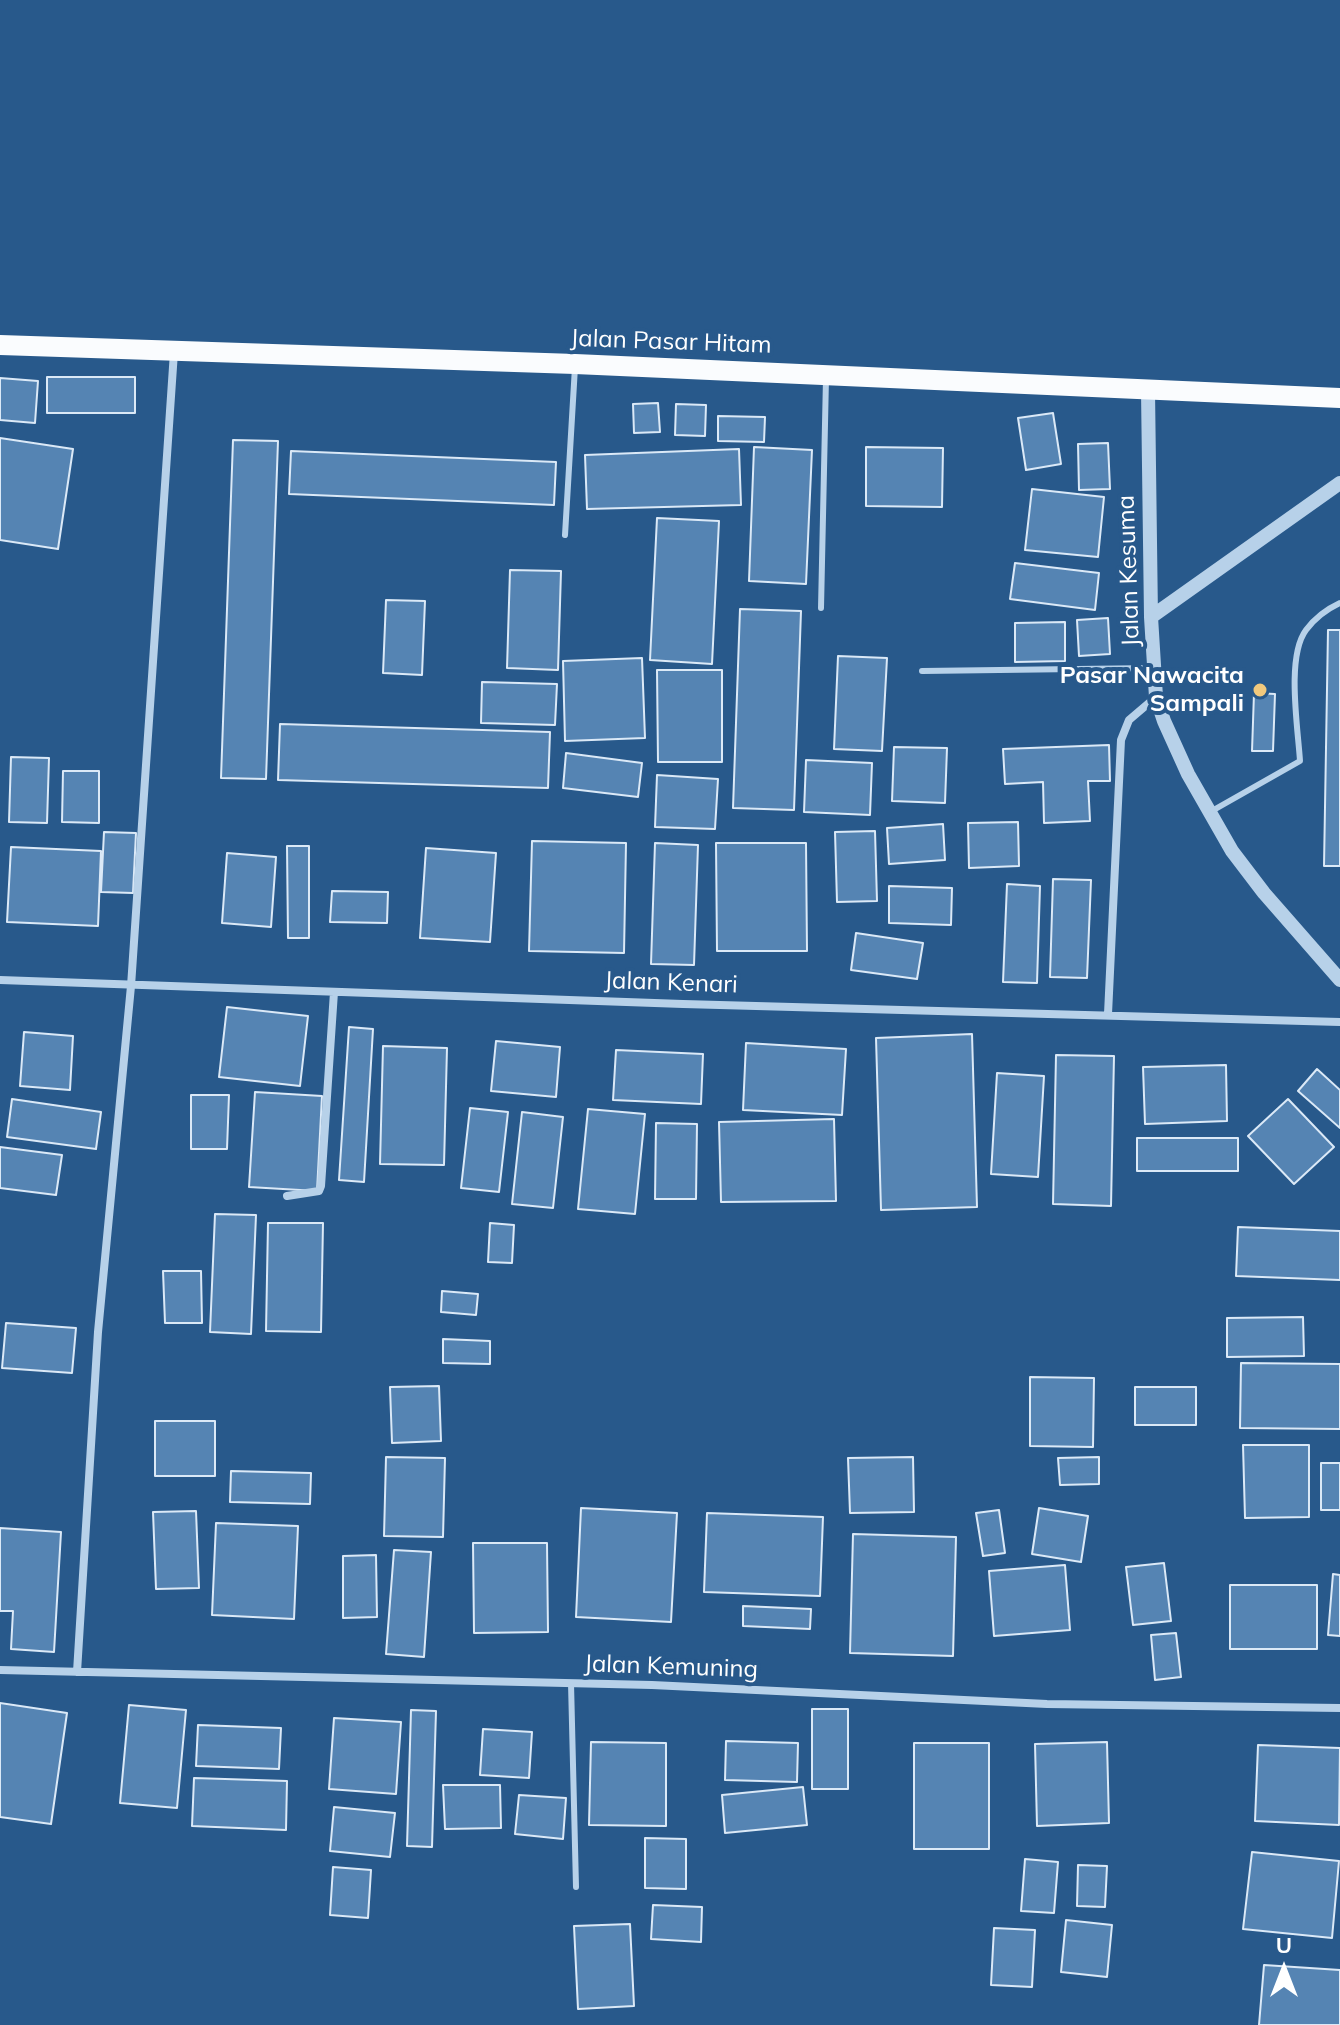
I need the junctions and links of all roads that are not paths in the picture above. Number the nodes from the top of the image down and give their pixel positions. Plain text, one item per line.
1 (0, 345) edge
2 (182, 351) junction
3 (575, 364) junction
4 (826, 375) junction
5 (1148, 391) junction
6 (1340, 398) edge
7 (1340, 483) edge
8 (565, 535) dead end
9 (1340, 603) edge
10 (821, 608) dead end
11 (1151, 617) junction
12 (1155, 668) junction
13 (922, 671) dead end
14 (1156, 697) junction
15 (1210, 812) junction
16 (0, 980) edge
17 (1340, 980) edge
18 (135, 986) junction
19 (334, 992) junction
20 (1108, 1014) junction
21 (1340, 1022) edge
22 (287, 1196) dead end
23 (0, 1670) edge
24 (77, 1672) junction
25 (571, 1683) junction
26 (1340, 1708) edge
27 (576, 1887) dead end

1 - 2 main road, Jalan Pasar Hitam
2 - 3 main road, Jalan Pasar Hitam
2 - 18 street
3 - 4 main road, Jalan Pasar Hitam
3 - 8 lane
4 - 5 main road, Jalan Pasar Hitam
4 - 10 lane
5 - 6 main road, Jalan Pasar Hitam
5 - 11 street, Jalan Kesuma
7 - 11 street
9 - 15 lane
11 - 12 street, Jalan Kesuma
12 - 13 lane
12 - 14 street, Jalan Kesuma
14 - 15 street, Jalan Kesuma
14 - 20 street
15 - 17 street, Jalan Kesuma
16 - 18 street, Jalan Kenari
18 - 19 street, Jalan Kenari
18 - 24 street
19 - 20 street, Jalan Kenari
19 - 22 street
20 - 21 street, Jalan Kenari
23 - 24 street, Jalan Kemuning
24 - 25 street, Jalan Kemuning
25 - 26 street, Jalan Kemuning
25 - 27 lane

